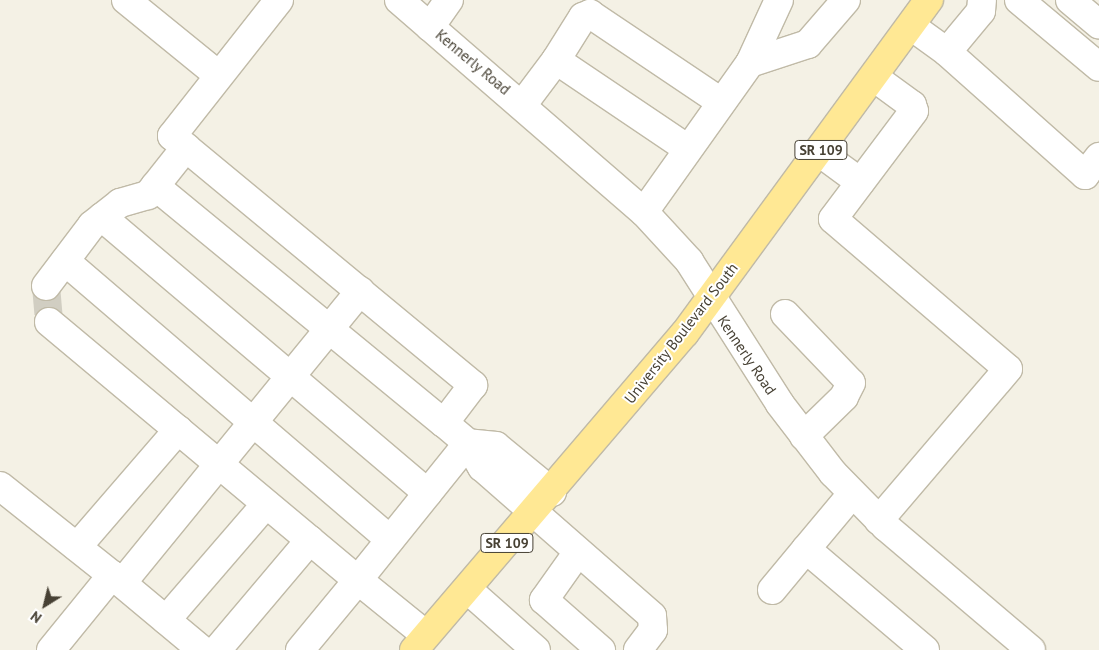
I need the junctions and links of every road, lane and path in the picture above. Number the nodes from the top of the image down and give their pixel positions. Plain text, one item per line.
1 (126, 0) edge
2 (279, 0) edge
3 (399, 0) edge
4 (449, 0) edge
5 (779, 0) edge
6 (846, 0) edge
7 (929, 0) edge
8 (982, 0) edge
9 (1019, 0) edge
10 (1070, 0) edge
11 (1099, 24) edge
12 (911, 26) junction
13 (430, 27) junction
14 (947, 52) junction
15 (556, 60) junction
16 (750, 63) junction
17 (1099, 67) edge
18 (217, 74) junction
19 (875, 78) junction
20 (721, 102) junction
21 (523, 104) junction
22 (186, 147) junction
23 (688, 149) junction
24 (819, 152) junction
25 (1099, 157) edge
26 (860, 182) junction
27 (155, 186) junction
28 (644, 212) junction
29 (102, 218) junction
30 (65, 261) junction
31 (46, 286) tunnel mouth
32 (360, 291) junction
33 (710, 299) junction
34 (785, 314) dead end
35 (49, 322) dead end
36 (328, 329) junction
37 (290, 378) junction
38 (253, 423) junction
39 (444, 423) junction
40 (178, 430) junction
41 (804, 436) junction
42 (468, 443) junction
43 (219, 465) junction
44 (0, 486) edge
45 (552, 492) junction
46 (428, 493) junction
47 (852, 494) junction
48 (266, 504) junction
49 (534, 512) junction
50 (879, 520) junction
51 (310, 540) junction
52 (390, 540) junction
53 (77, 547) junction
54 (806, 549) junction
55 (578, 552) junction
56 (117, 579) junction
57 (358, 580) junction
58 (467, 589) junction
59 (772, 590) dead end
60 (166, 620) junction
61 (420, 643) edge
62 (524, 646) edge
63 (51, 650) edge
64 (202, 650) edge
65 (217, 650) edge
66 (300, 650) edge
67 (601, 650) edge
68 (638, 650) edge
69 (925, 650) edge
70 (1031, 650) edge

1 - 18 street
2 - 18 street
3 - 13 street, Kennerly Road
4 - 13 street
5 - 16 street
6 - 16 street
7 - 12 main road, University Boulevard South / SR 109
8 - 14 street
9 - 17 street
10 - 11 street
12 - 14 street
12 - 19 main road, University Boulevard South / SR 109
13 - 21 street, Kennerly Road
14 - 25 street
15 - 20 street
15 - 21 street
15 - 23 street
16 - 20 street
18 - 22 street
19 - 24 main road, University Boulevard South / SR 109
19 - 26 street
20 - 23 street
21 - 28 street, Kennerly Road
22 - 27 street
22 - 32 street
23 - 28 street
24 - 26 street
24 - 33 main road, University Boulevard South / SR 109
26 - 50 street
27 - 29 street
27 - 36 street
28 - 33 street, Kennerly Road
29 - 30 street
29 - 37 street
30 - 31 street
30 - 38 street
32 - 36 street
32 - 39 street
33 - 41 street, Kennerly Road
33 - 45 main road, University Boulevard South / SR 109
34 - 41 street
35 - 40 street
36 - 37 street
36 - 39 street
37 - 38 street
37 - 46 street
38 - 43 street
38 - 52 street
39 - 42 street
40 - 43 street
40 - 53 street
41 - 47 street, Kennerly Road
42 - 45 street
42 - 46 street
42 - 49 street
43 - 48 street
43 - 56 street
44 - 53 street
45 - 49 main road, University Boulevard South / SR 109
46 - 52 street
47 - 50 street, Kennerly Road
47 - 54 street
48 - 51 street
48 - 60 street
49 - 55 street
49 - 58 main road, University Boulevard South / SR 109
50 - 70 street, Kennerly Road
51 - 57 street
51 - 65 street
52 - 57 street
53 - 56 street
54 - 59 street
54 - 69 street
55 - 67 street
55 - 68 street
56 - 60 street
56 - 63 street
57 - 61 street
57 - 66 street
58 - 61 main road, University Boulevard South / SR 109
58 - 62 street
60 - 64 street

